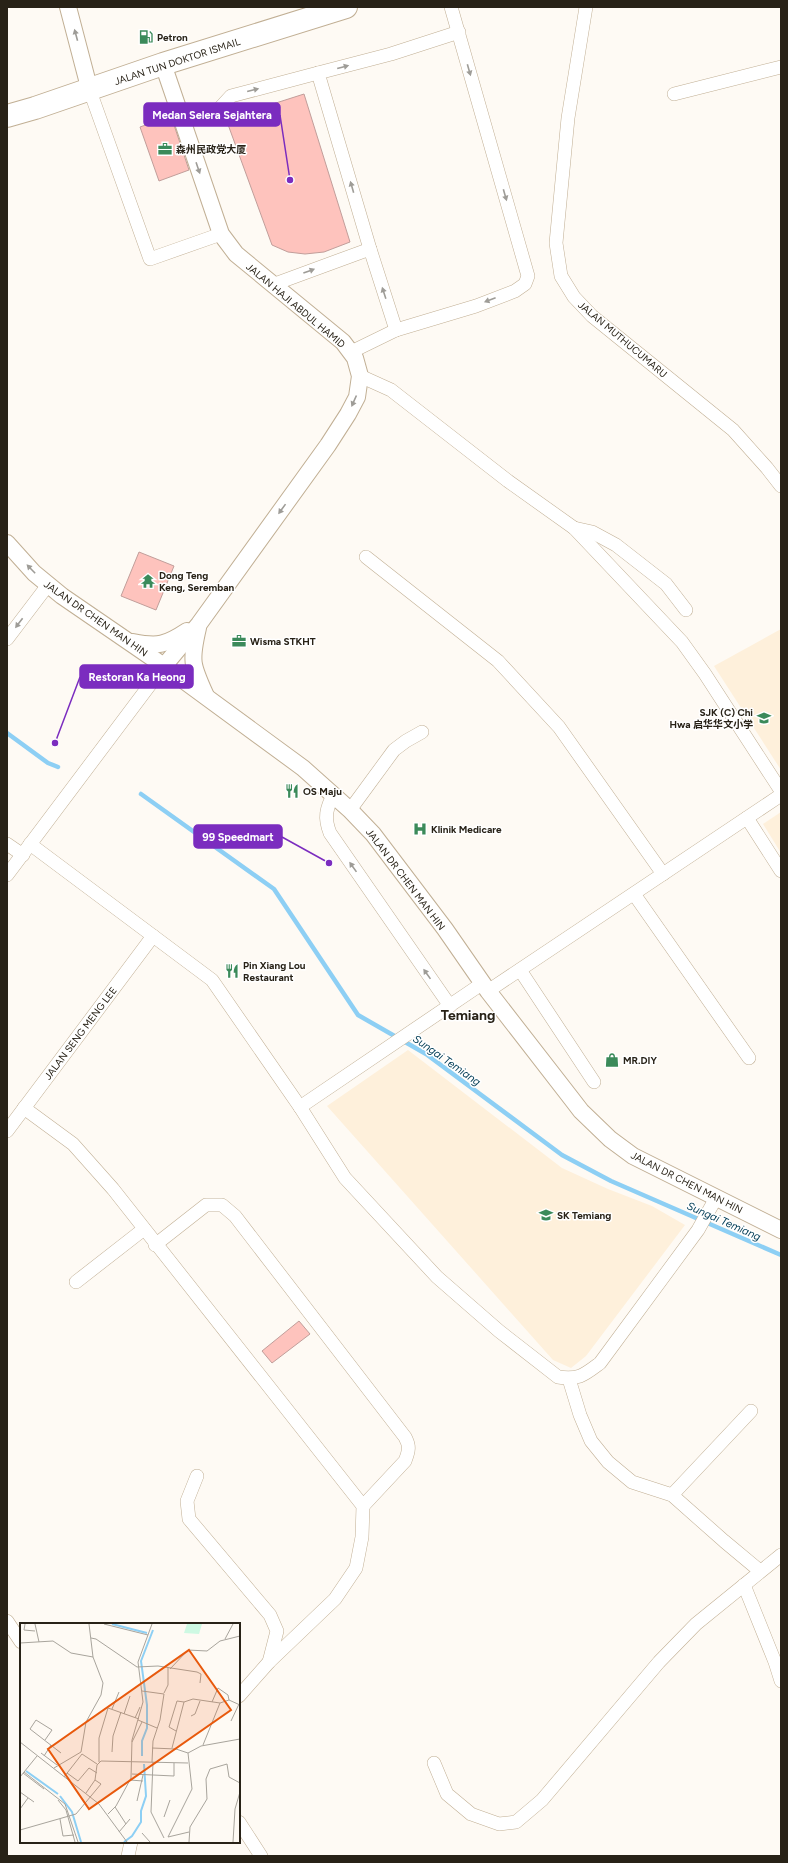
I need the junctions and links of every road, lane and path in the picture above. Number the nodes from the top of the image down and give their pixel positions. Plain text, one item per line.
1 (68, 7) edge
2 (346, 7) edge
3 (451, 7) edge
4 (586, 7) edge
5 (459, 32) junction
6 (163, 64) junction
7 (781, 67) edge
8 (318, 73) junction
9 (90, 91) junction
10 (674, 94) dead end
11 (220, 108) dead end
12 (7, 116) edge
13 (222, 234) junction
14 (370, 249) junction
15 (272, 285) junction
16 (396, 330) junction
17 (351, 352) junction
18 (360, 376) junction
19 (781, 486) edge
20 (574, 528) junction
21 (7, 543) edge
22 (366, 557) dead end
23 (48, 585) junction
24 (686, 610) dead end
25 (199, 624) junction
26 (7, 639) edge
27 (126, 640) junction
28 (164, 666) junction
29 (206, 697) junction
30 (422, 732) dead end
31 (781, 791) edge
32 (334, 794) junction
33 (781, 795) edge
34 (350, 810) junction
35 (747, 818) junction
36 (7, 844) edge
37 (26, 849) junction
38 (781, 871) edge
39 (663, 874) junction
40 (7, 875) edge
41 (634, 894) junction
42 (153, 936) junction
43 (520, 970) junction
44 (485, 987) junction
45 (450, 1006) junction
46 (749, 1058) dead end
47 (594, 1082) dead end
48 (300, 1107) junction
49 (24, 1108) junction
50 (7, 1130) edge
51 (713, 1204) junction
52 (144, 1229) junction
53 (781, 1230) edge
54 (155, 1245) junction
55 (76, 1282) dead end
56 (569, 1379) junction
57 (751, 1411) dead end
58 (198, 1476) dead end
59 (672, 1495) junction
60 (363, 1506) junction
61 (781, 1555) edge
62 (760, 1571) junction
63 (744, 1585) junction
64 (7, 1622) edge
65 (20, 1641) edge
66 (269, 1662) junction
67 (781, 1682) edge
68 (240, 1695) edge
69 (434, 1762) dead end
70 (240, 1824) edge
71 (131, 1843) edge
72 (128, 1856) edge
73 (261, 1856) edge

9 -> 1 street
2 - 6 highway, JALAN TUN DOKTOR ISMAIL
3 - 5 street
4 - 19 street, JALAN MUTHUCUMARU
8 -> 5 street
5 -> 16 street
6 - 9 highway, JALAN TUN DOKTOR ISMAIL
6 -> 13 street, JALAN HAJI ABDUL HAMID
7 - 10 street
11 -> 8 street
14 -> 8 street
9 - 12 highway, JALAN TUN DOKTOR ISMAIL
9 - 13 street
13 - 15 street, JALAN HAJI ABDUL HAMID
15 -> 14 street
16 -> 14 street
15 - 17 street, JALAN HAJI ABDUL HAMID
16 - 17 street
17 - 18 street, JALAN HAJI ABDUL HAMID
18 - 20 street
18 -> 25 street, JALAN HAJI ABDUL HAMID
20 - 24 street
20 - 31 street
23 -> 21 street, JALAN DR CHEN MAN HIN
22 - 39 street
23 -> 26 street
23 - 27 street, JALAN DR CHEN MAN HIN
25 - 27 street
25 - 28 street, JALAN HAJI ABDUL HAMID
25 - 29 street
27 - 28 street, JALAN DR CHEN MAN HIN
28 - 29 street, JALAN DR CHEN MAN HIN
28 - 37 street
29 - 32 street, JALAN DR CHEN MAN HIN
30 - 34 street
32 - 34 street, JALAN DR CHEN MAN HIN
45 -> 32 street
33 - 35 street
34 - 44 street, JALAN DR CHEN MAN HIN
35 - 38 street
35 - 39 street
36 - 37 street
37 - 40 street
37 - 42 street
39 - 41 street
41 - 43 street
41 - 46 street
42 - 48 street
42 - 49 street, JALAN SENG MENG LEE
43 - 44 street
43 - 47 street
44 - 45 street
44 - 51 street, JALAN DR CHEN MAN HIN
45 - 48 street
48 - 56 street
49 - 50 street, JALAN SENG MENG LEE
49 - 52 street
51 - 53 street, JALAN DR CHEN MAN HIN
51 - 56 street
52 - 54 street
52 - 55 street
54 - 60 street
54 - 60 street
56 - 59 street
57 - 59 street
58 - 66 street
59 - 62 street
60 - 66 street
61 - 62 street
62 - 63 street
63 - 67 street
63 - 69 street
64 - 65 street
66 - 68 street
70 - 73 street
71 - 72 street

